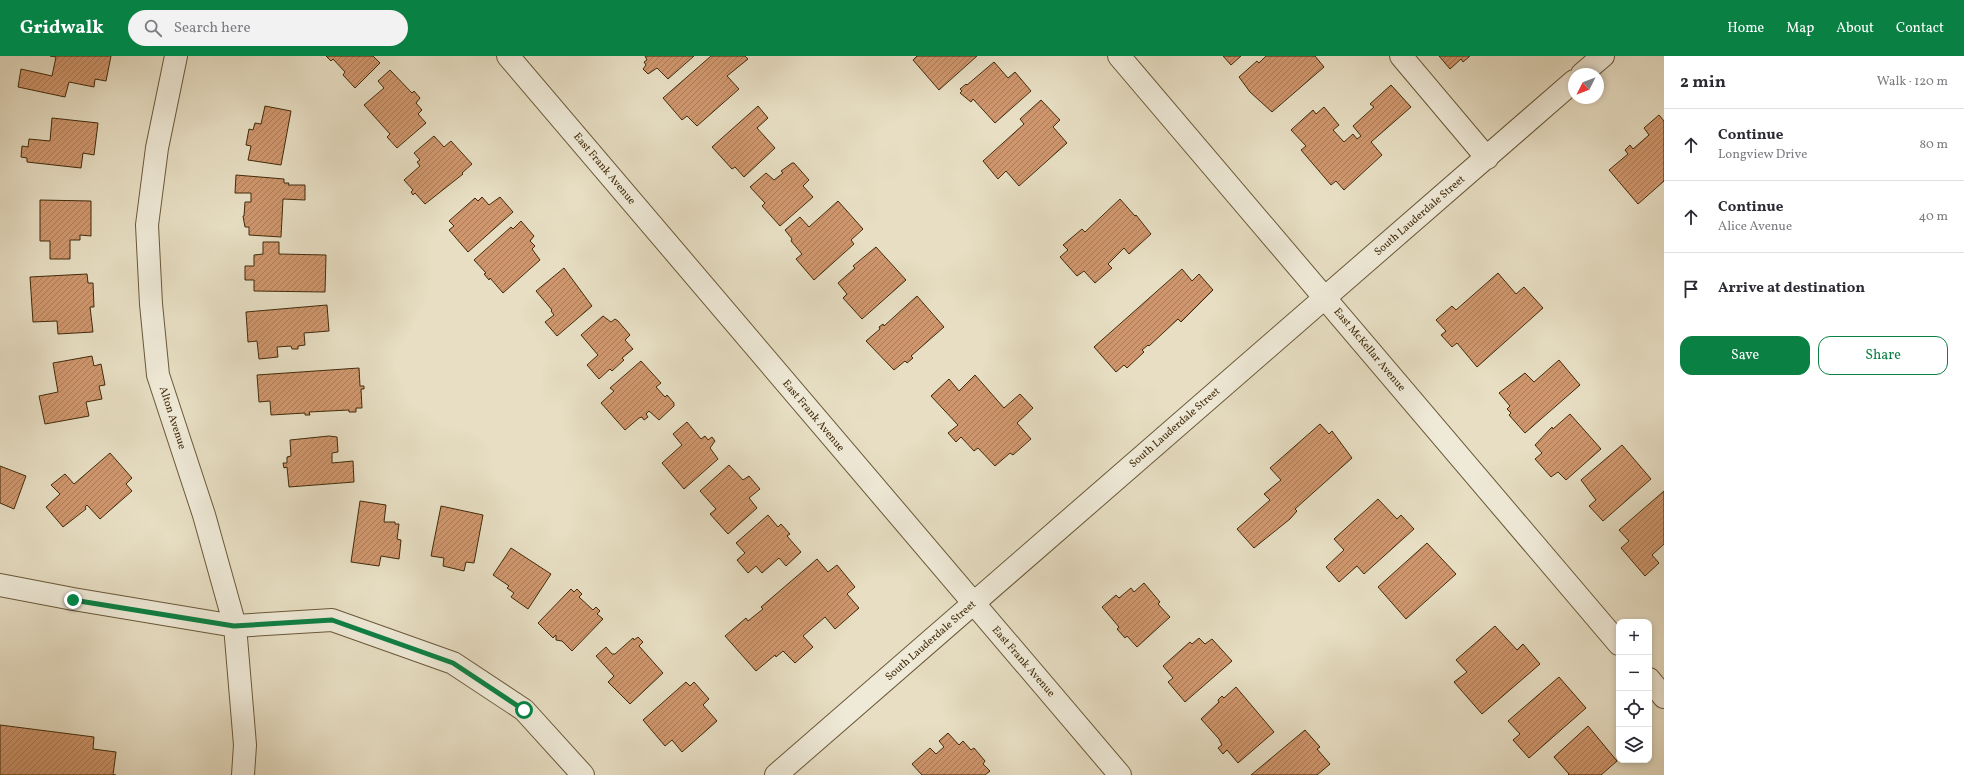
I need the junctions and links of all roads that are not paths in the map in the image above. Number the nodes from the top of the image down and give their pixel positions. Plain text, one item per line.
1 (176, 56) edge
2 (508, 56) edge
3 (1119, 56) edge
4 (1401, 56) edge
5 (1603, 56) edge
6 (1589, 68) edge
7 (1568, 86) edge
8 (1487, 158) junction
9 (1325, 298) junction
10 (0, 585) edge
11 (973, 604) junction
12 (234, 626) junction
13 (1616, 640) edge
14 (1652, 683) edge
15 (1664, 697) edge
16 (243, 775) edge
17 (584, 775) edge
18 (776, 775) edge
19 (1120, 775) edge

1 - 12 street, Alton Avenue
2 - 11 street, East Frank Avenue
3 - 9 street, East McKellar Avenue
4 - 8 street
5 - 6 street
7 - 8 street, South Lauderdale Street
8 - 9 street, South Lauderdale Street
9 - 11 street, South Lauderdale Street
9 - 13 street, East McKellar Avenue
10 - 12 street
11 - 18 street, South Lauderdale Street
11 - 19 street, East Frank Avenue
12 - 16 street, Alton Avenue
12 - 17 street
14 - 15 street

